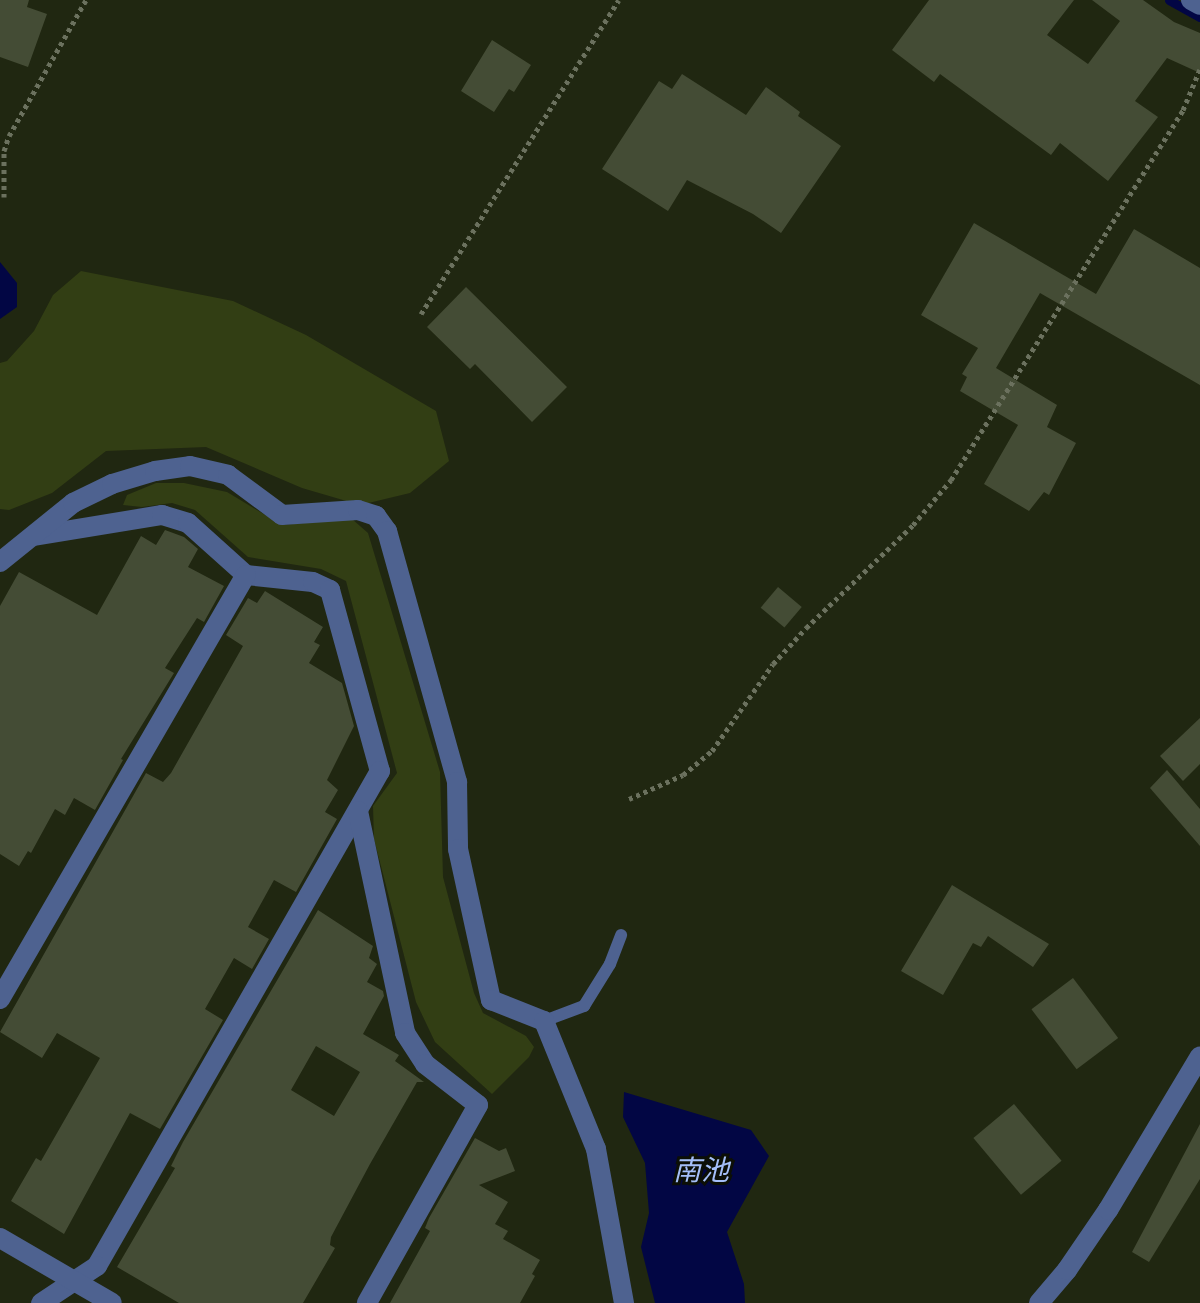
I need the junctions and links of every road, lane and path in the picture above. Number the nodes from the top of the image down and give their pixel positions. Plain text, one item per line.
1 (86, 0) edge
2 (619, 0) edge
3 (1191, 0) edge
4 (1200, 5) edge
5 (1200, 69) edge
6 (4, 197) dead end
7 (421, 314) dead end
8 (30, 536) junction
9 (0, 562) edge
10 (246, 575) junction
11 (629, 799) dead end
12 (358, 811) junction
13 (621, 935) dead end
14 (0, 999) edge
15 (544, 1021) junction
16 (1200, 1056) edge
17 (0, 1238) edge
18 (73, 1280) junction
19 (41, 1303) edge
20 (112, 1303) edge
21 (367, 1303) edge
22 (624, 1303) edge
23 (1039, 1303) edge

1 - 6 path
2 - 7 path
3 - 4 street
5 - 11 path
8 - 9 street
8 - 10 street
8 - 15 street
10 - 12 street
10 - 14 street
12 - 18 street
12 - 21 street
13 - 15 lane
15 - 22 street
16 - 23 street
17 - 18 street
18 - 19 street
18 - 20 street

